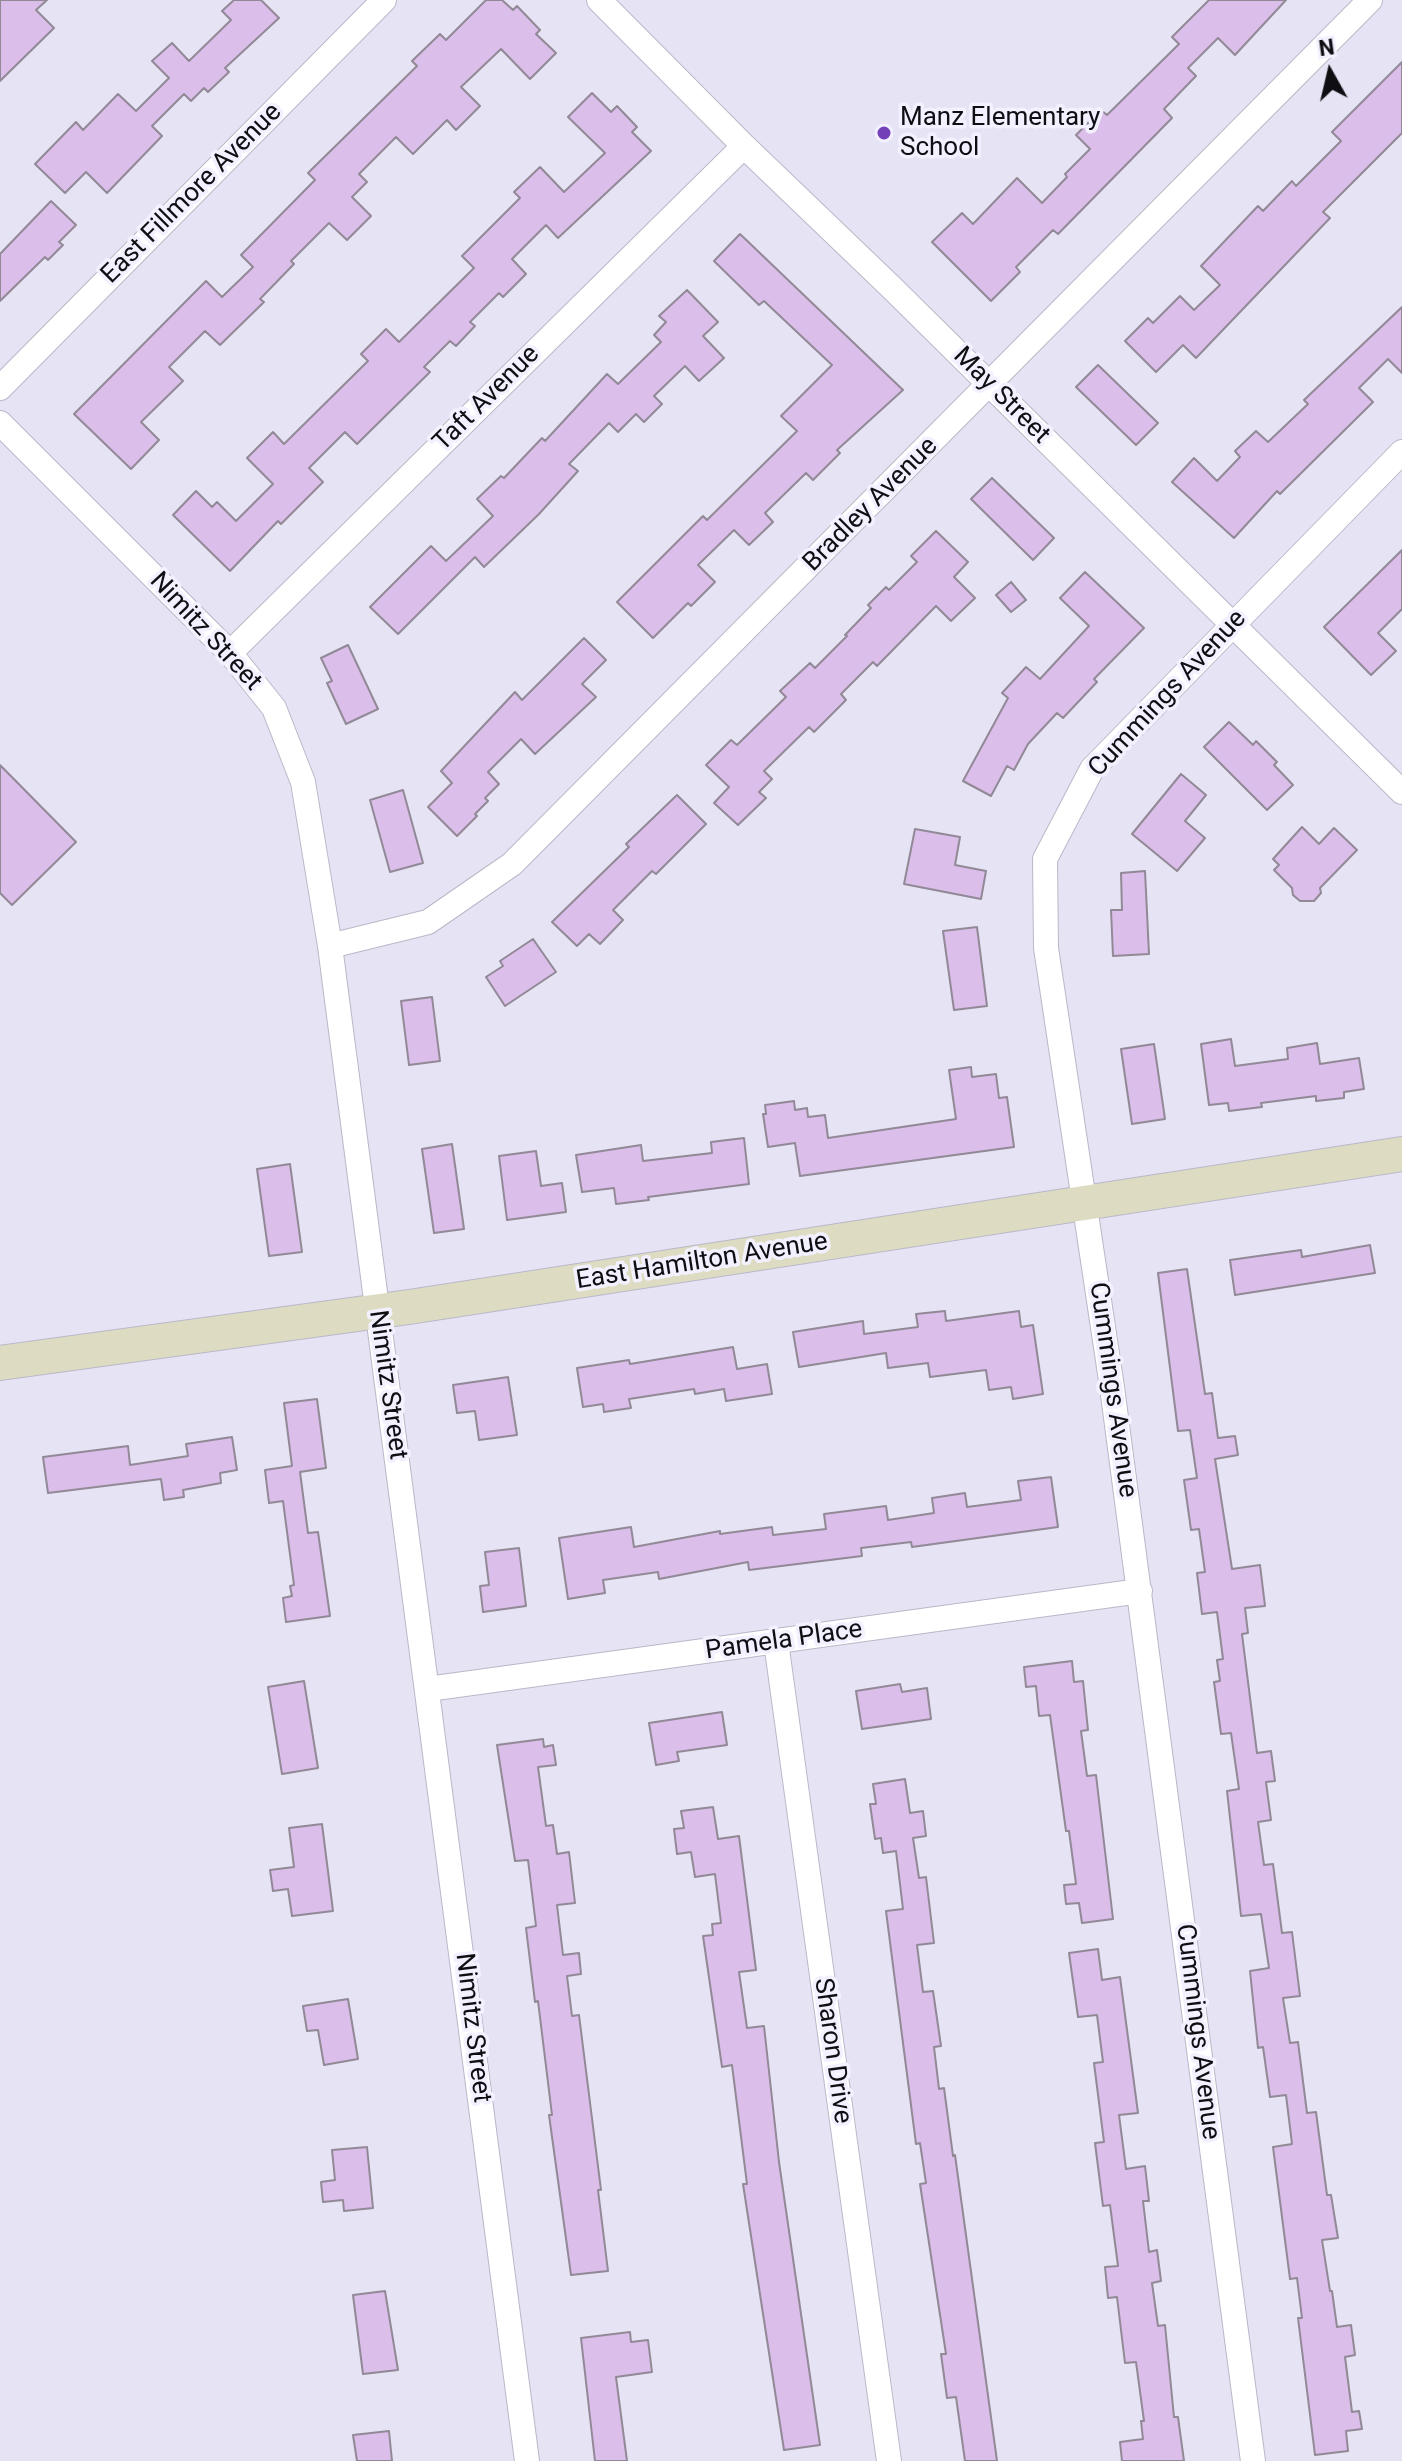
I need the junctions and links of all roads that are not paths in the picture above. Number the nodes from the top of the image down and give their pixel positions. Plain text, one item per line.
1 (384, 0) edge
2 (599, 0) edge
3 (1370, 0) edge
4 (744, 146) junction
5 (987, 383) junction
6 (0, 388) edge
7 (0, 423) edge
8 (1402, 452) edge
9 (1232, 624) junction
10 (230, 653) junction
11 (1402, 792) edge
12 (330, 946) junction
13 (1402, 1154) edge
14 (1086, 1204) junction
15 (377, 1311) junction
16 (0, 1363) edge
17 (1140, 1591) junction
18 (776, 1642) junction
19 (428, 1689) junction
20 (527, 2461) edge
21 (889, 2461) edge
22 (1253, 2461) edge

1 - 6 street, East Fillmore Avenue
2 - 4 street, May Street
3 - 5 street, Bradley Avenue
4 - 5 street, May Street
4 - 10 street, Taft Avenue
5 - 9 street, May Street
5 - 12 street, Bradley Avenue
7 - 10 street, Nimitz Street
8 - 9 street, Cummings Avenue
9 - 11 street, May Street
9 - 14 street, Cummings Avenue
10 - 12 street, Nimitz Street
12 - 15 street, Nimitz Street
13 - 14 street, East Hamilton Avenue
14 - 15 street, East Hamilton Avenue
14 - 17 street, Cummings Avenue
15 - 16 street, East Hamilton Avenue
15 - 19 street, Nimitz Street
17 - 18 street, Pamela Place
17 - 22 street, Cummings Avenue
18 - 19 street, Pamela Place
18 - 21 street, Sharon Drive
19 - 20 street, Nimitz Street

